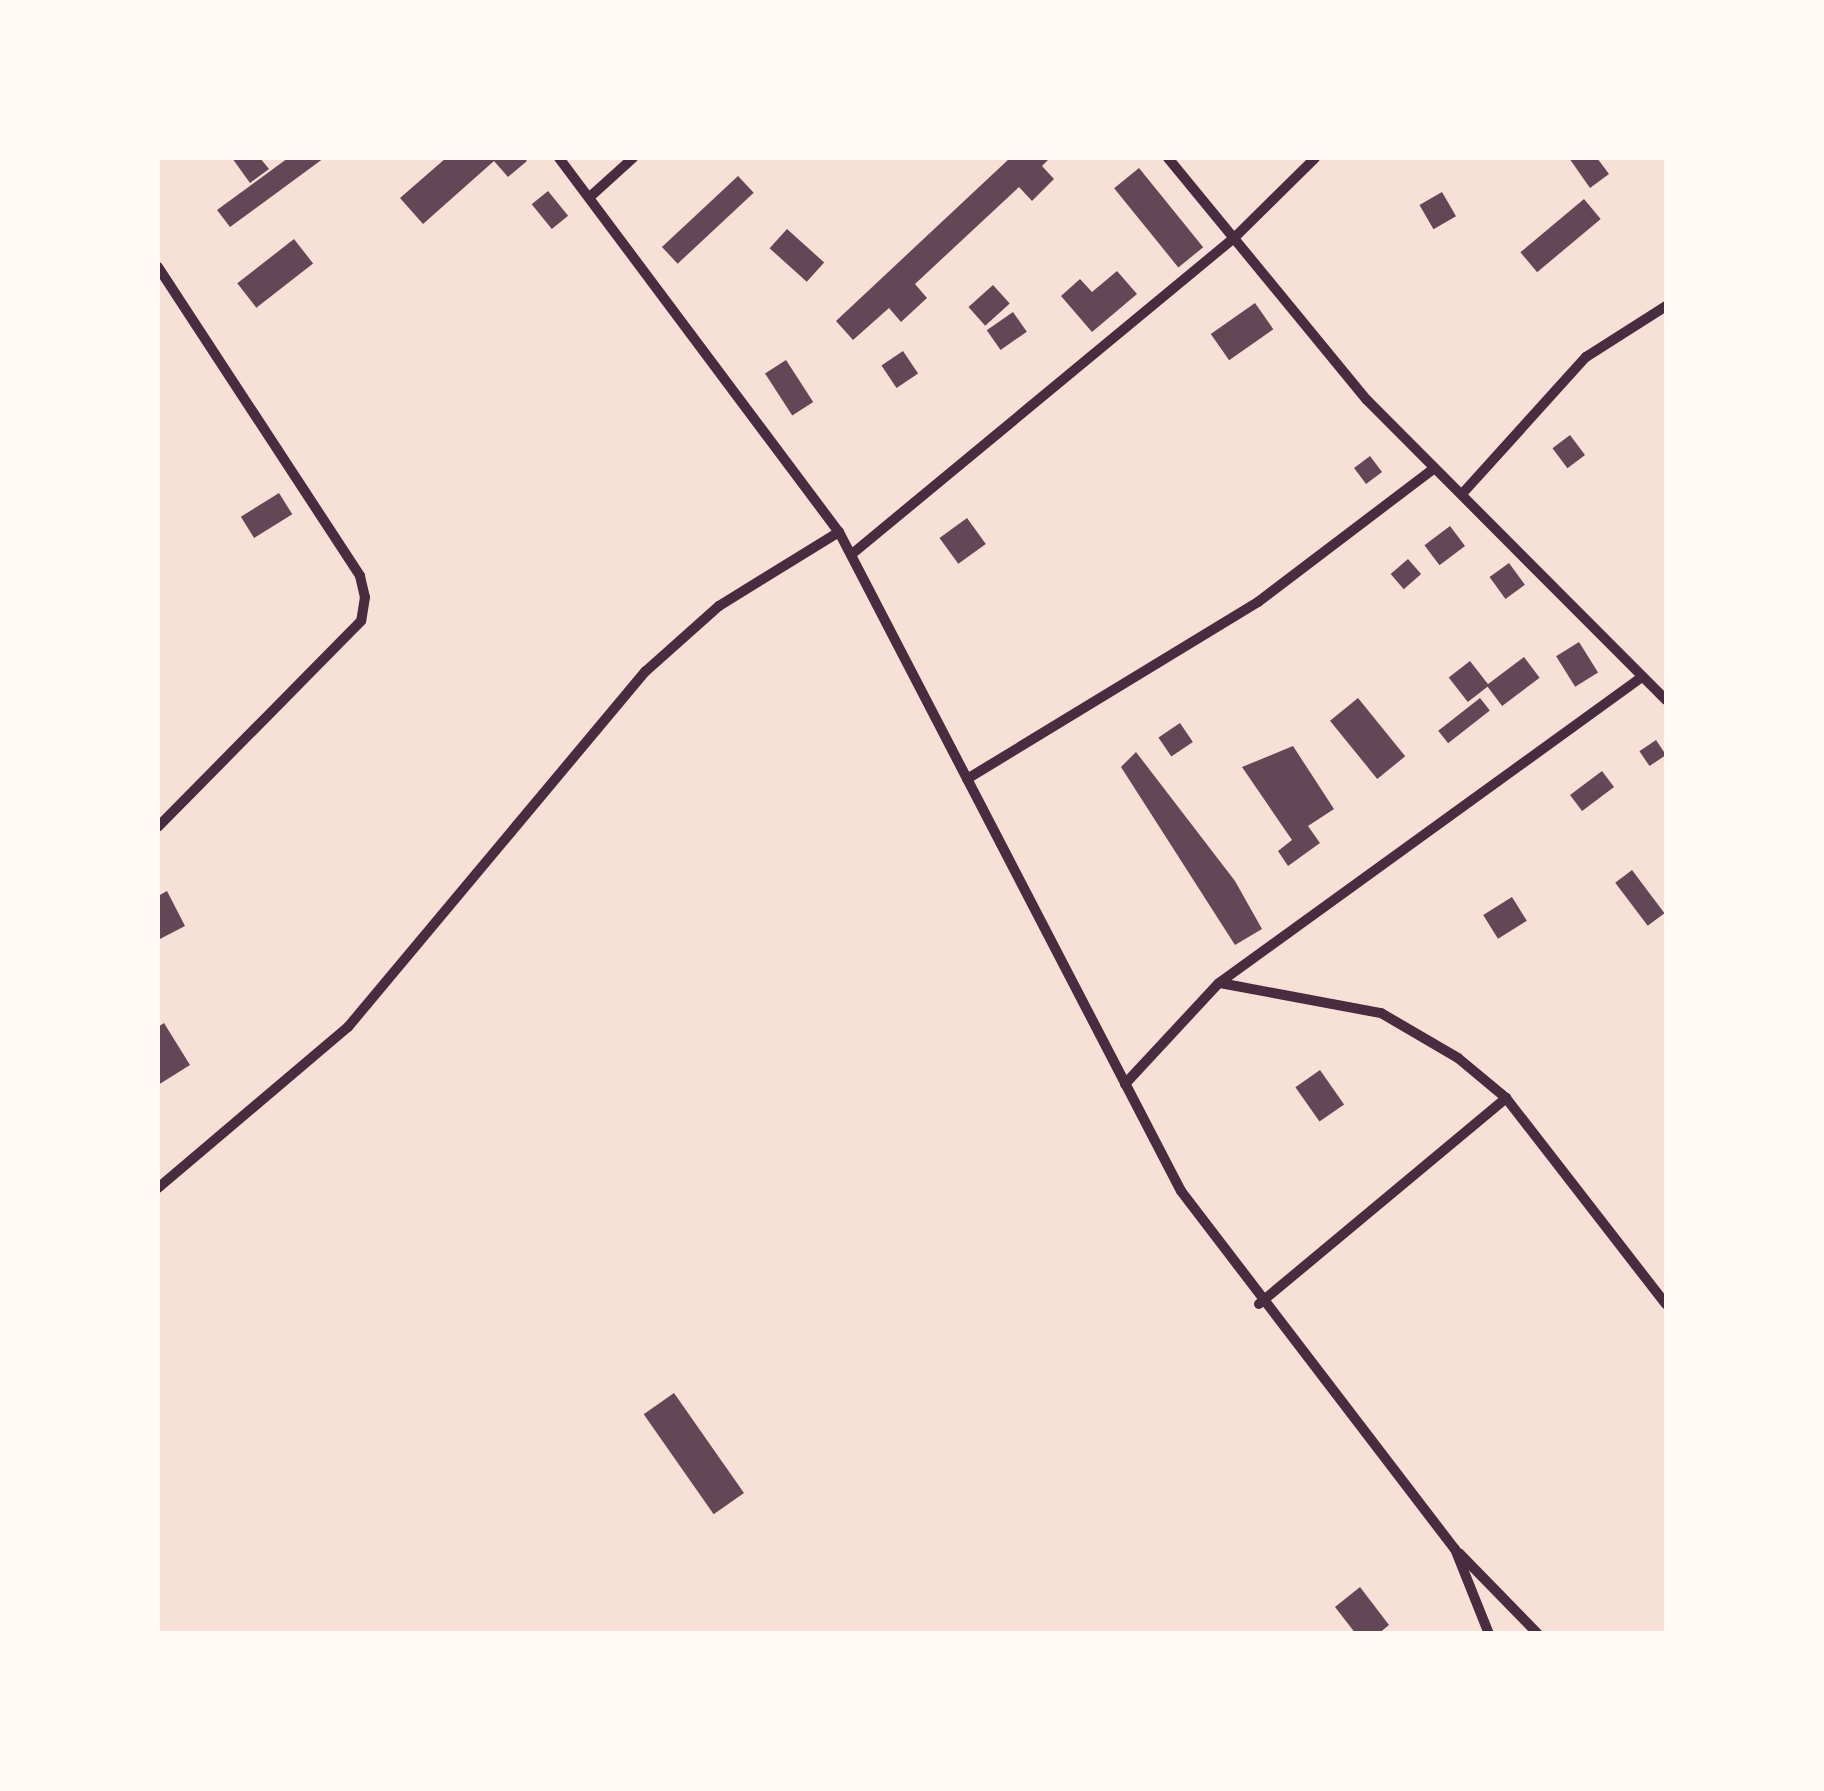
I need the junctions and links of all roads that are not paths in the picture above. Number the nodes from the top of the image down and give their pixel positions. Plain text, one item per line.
1 (559, 158) edge
2 (634, 158) edge
3 (1168, 158) edge
4 (1315, 158) edge
5 (592, 195) junction
6 (1232, 240) junction
7 (158, 266) edge
8 (1666, 306) edge
9 (1432, 470) junction
10 (1462, 494) junction
11 (839, 532) junction
12 (852, 554) junction
13 (1642, 678) junction
14 (1666, 700) edge
15 (967, 779) junction
16 (158, 827) edge
17 (1219, 983) junction
18 (1125, 1084) junction
19 (1506, 1098) junction
20 (158, 1188) edge
21 (1259, 1304) junction
22 (1666, 1304) edge
23 (1455, 1548) junction
24 (1490, 1634) edge
25 (1538, 1634) edge

1 - 5 street
2 - 5 street
3 - 6 street
4 - 6 street
5 - 11 street
6 - 9 street
6 - 12 street
7 - 16 street
8 - 10 street
9 - 10 street
9 - 15 street
10 - 13 street
11 - 12 street
11 - 20 street
12 - 15 street
13 - 14 street
13 - 17 street
15 - 18 street
17 - 18 street
17 - 19 street
18 - 21 street
19 - 21 street
19 - 22 street
21 - 23 street
23 - 24 street
23 - 25 street

